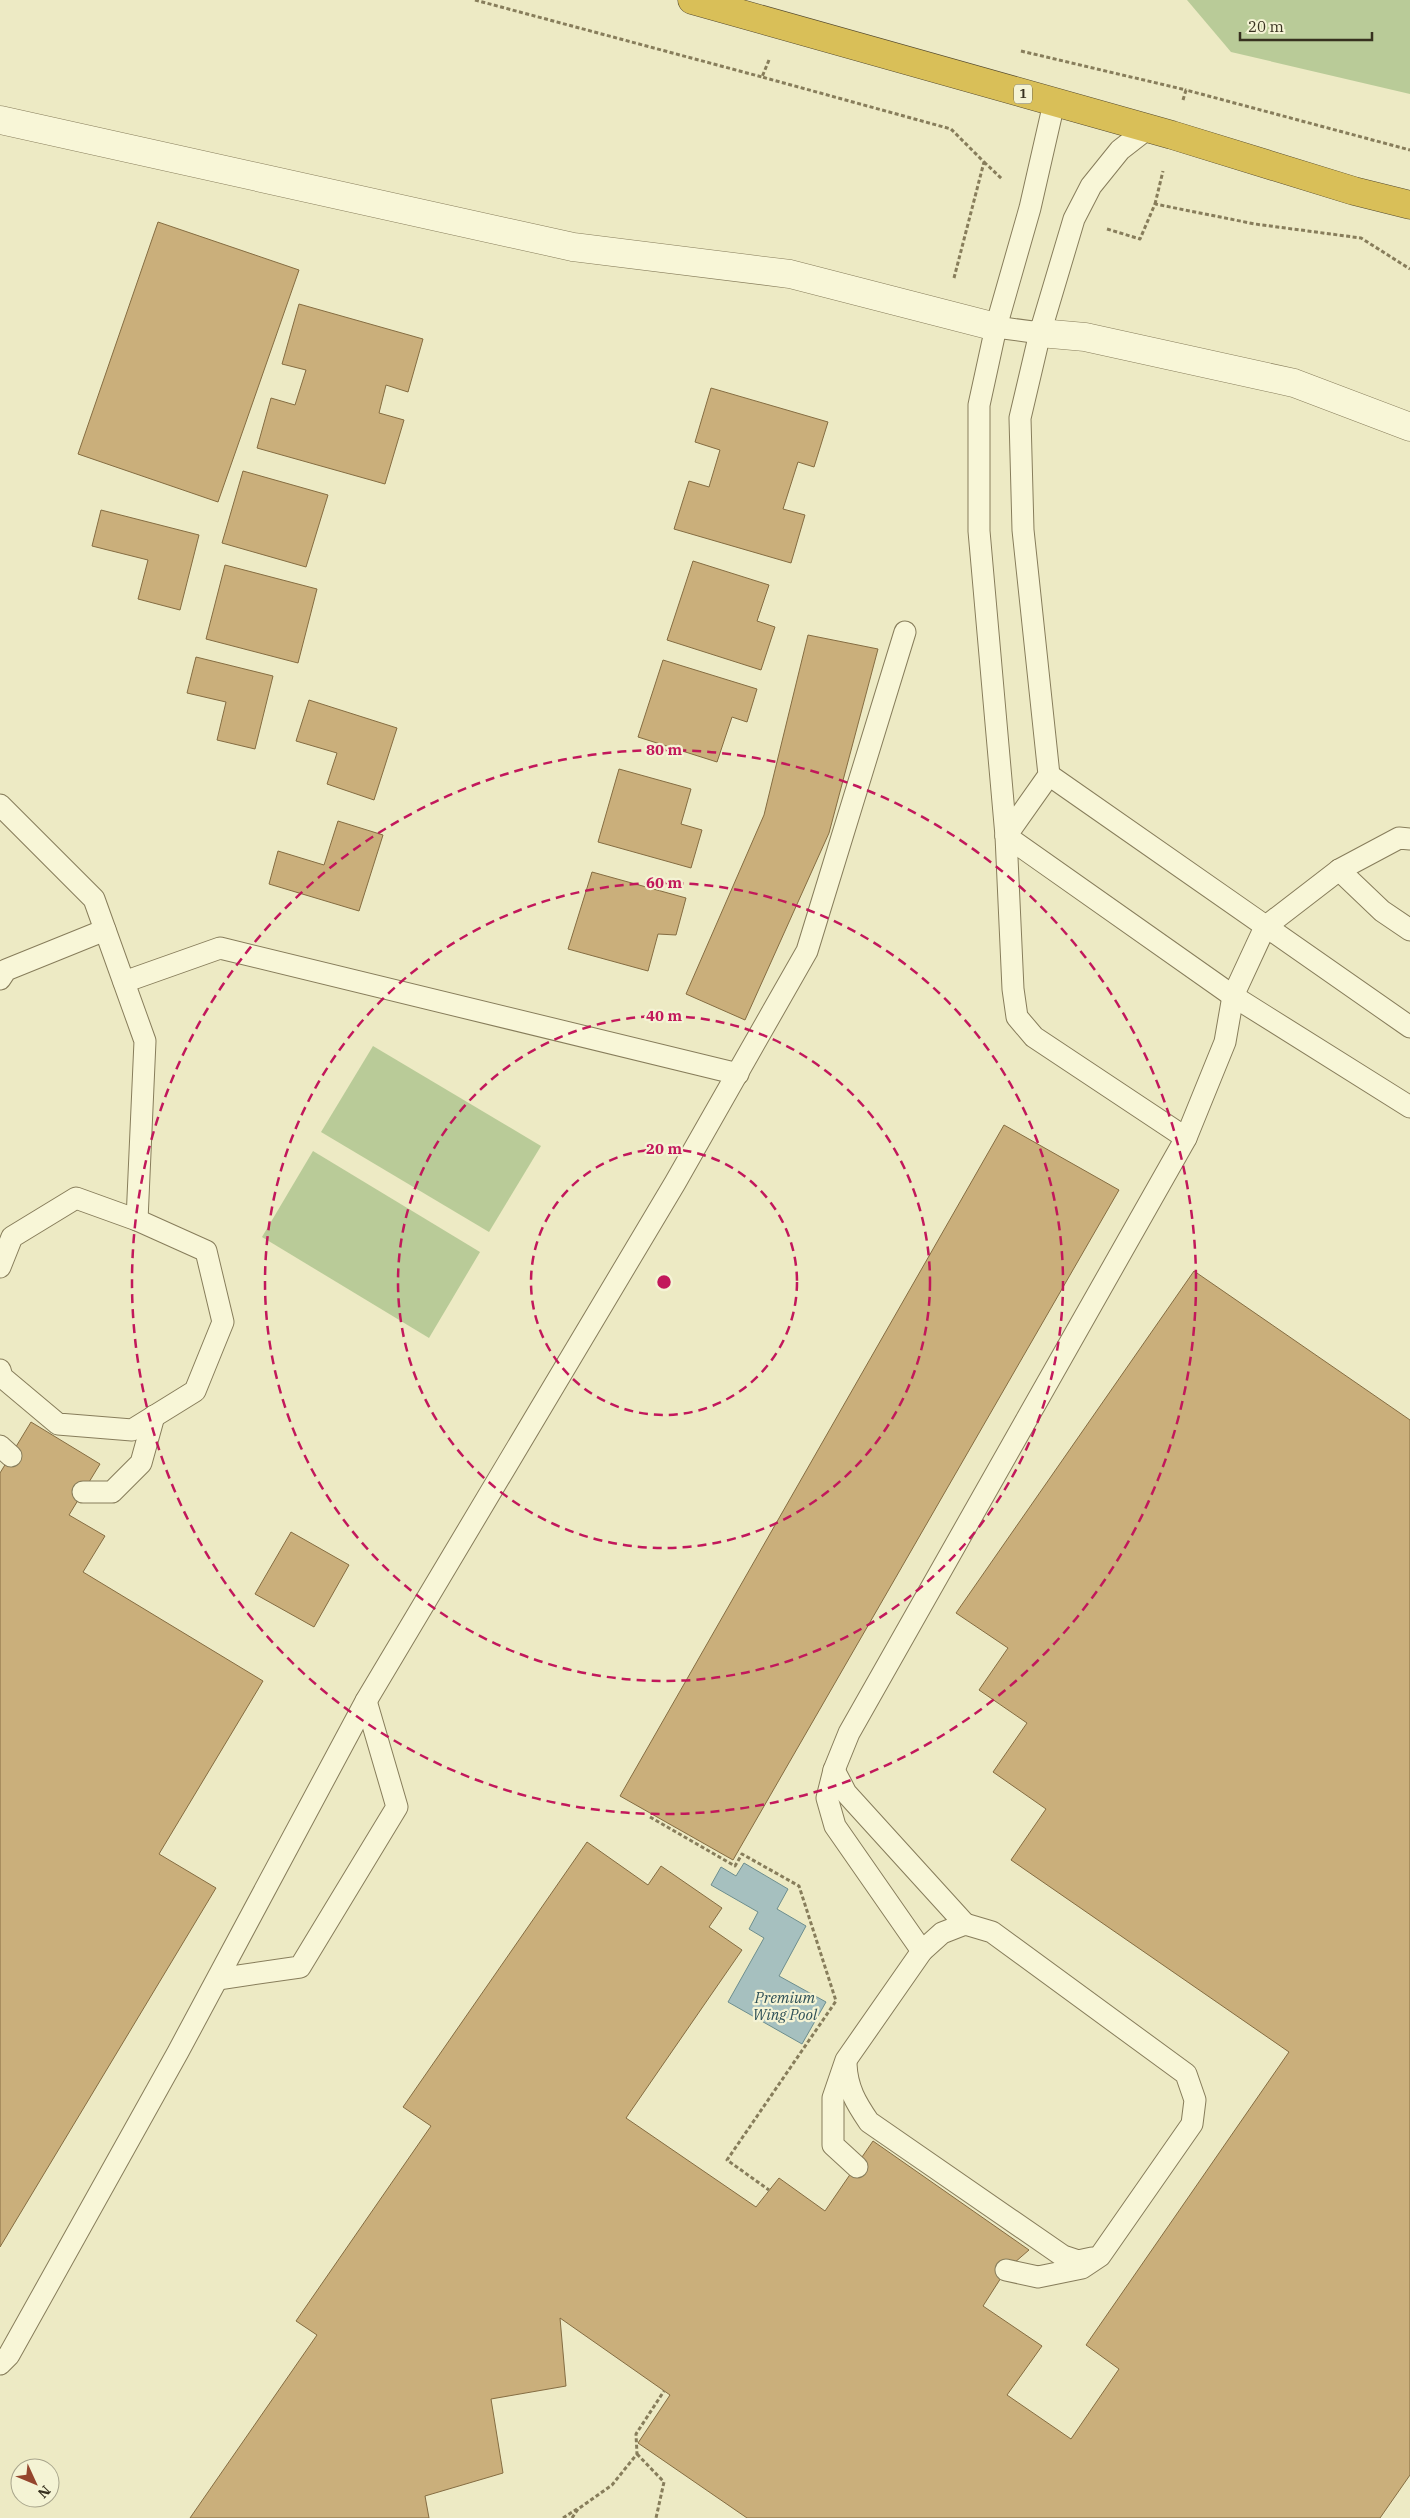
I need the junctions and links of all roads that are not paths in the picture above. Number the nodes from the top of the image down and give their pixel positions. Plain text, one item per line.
1 (692, 0) edge
2 (1054, 103) junction
3 (0, 120) edge
4 (1147, 129) junction
5 (1354, 191) junction
6 (1410, 205) edge
7 (1410, 221) edge
8 (996, 327) junction
9 (1040, 333) junction
10 (1410, 427) edge
11 (905, 632) dead end
12 (1049, 775) junction
13 (0, 805) edge
14 (1006, 836) junction
15 (1410, 839) edge
16 (1339, 870) junction
17 (1265, 927) junction
18 (105, 930) junction
19 (1410, 930) edge
20 (0, 979) edge
21 (124, 982) junction
22 (1233, 996) junction
23 (1410, 1027) edge
24 (738, 1074) junction
25 (1410, 1107) edge
26 (1186, 1138) junction
27 (137, 1220) junction
28 (0, 1267) edge
29 (1, 1376) edge
30 (154, 1416) junction
31 (83, 1492) dead end
32 (366, 1701) junction
33 (834, 1770) junction
34 (965, 1924) junction
35 (922, 1951) junction
36 (218, 1979) junction
37 (846, 2060) junction
38 (857, 2166) dead end
39 (1100, 2256) junction
40 (1006, 2270) dead end
41 (0, 2364) edge

1 - 2 highway, 1
2 - 4 highway, 1
2 - 8 lane
3 - 8 street
4 - 5 highway, 1
4 - 9 lane
5 - 6 highway, 1
5 - 7 highway, 1
8 - 9 lane
8 - 14 lane
9 - 10 street
9 - 12 lane
11 - 24 lane
12 - 14 lane
12 - 17 lane
13 - 18 lane
14 - 22 lane
14 - 26 lane
15 - 16 lane
16 - 17 lane
16 - 19 lane
17 - 22 lane
17 - 23 lane
18 - 20 lane
18 - 21 lane
21 - 24 lane
21 - 27 lane
22 - 25 lane
22 - 26 lane
24 - 32 lane
26 - 33 lane
27 - 28 lane
27 - 30 lane
29 - 30 lane
30 - 31 lane
32 - 36 lane
32 - 36 lane
33 - 34 lane
33 - 35 lane
34 - 35 lane
34 - 39 lane
35 - 37 lane
36 - 41 lane
37 - 38 lane
37 - 39 lane
39 - 40 lane

